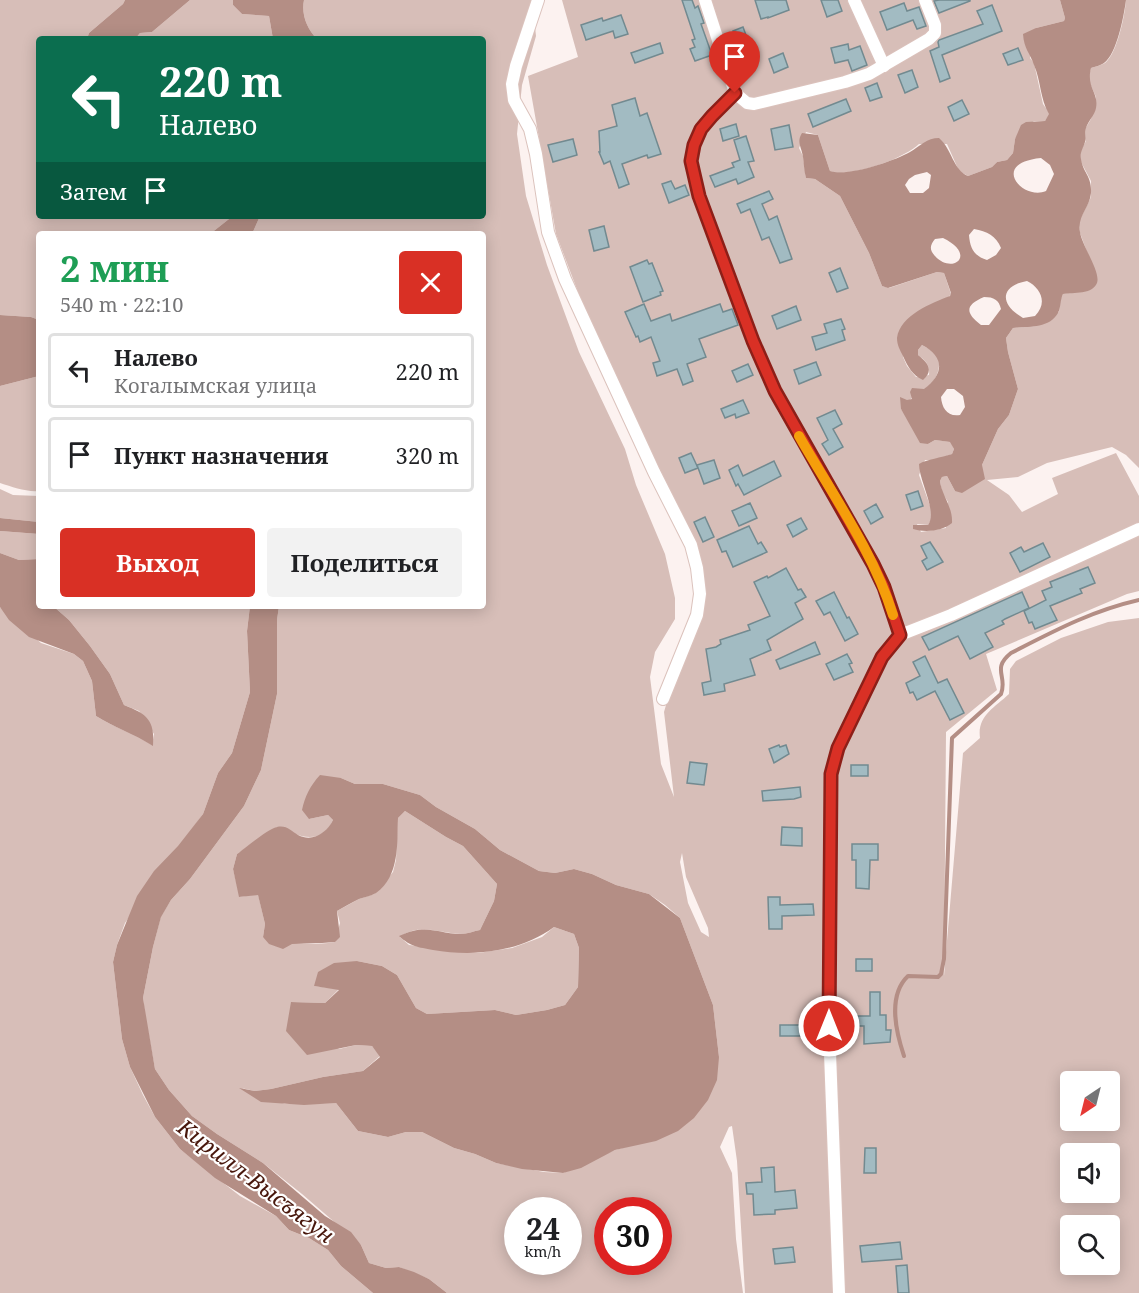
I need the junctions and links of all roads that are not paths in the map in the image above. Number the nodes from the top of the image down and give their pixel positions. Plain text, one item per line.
1 (538, 0) edge
2 (705, 0) edge
3 (854, 0) edge
4 (925, 0) edge
5 (884, 66) junction
6 (735, 93) junction
7 (1139, 529) edge
8 (900, 635) junction
9 (663, 699) dead end
10 (839, 1293) edge

1 - 9 street
2 - 6 street
3 - 5 street
4 - 5 street
5 - 6 street
6 - 8 street
7 - 8 street
8 - 10 street

